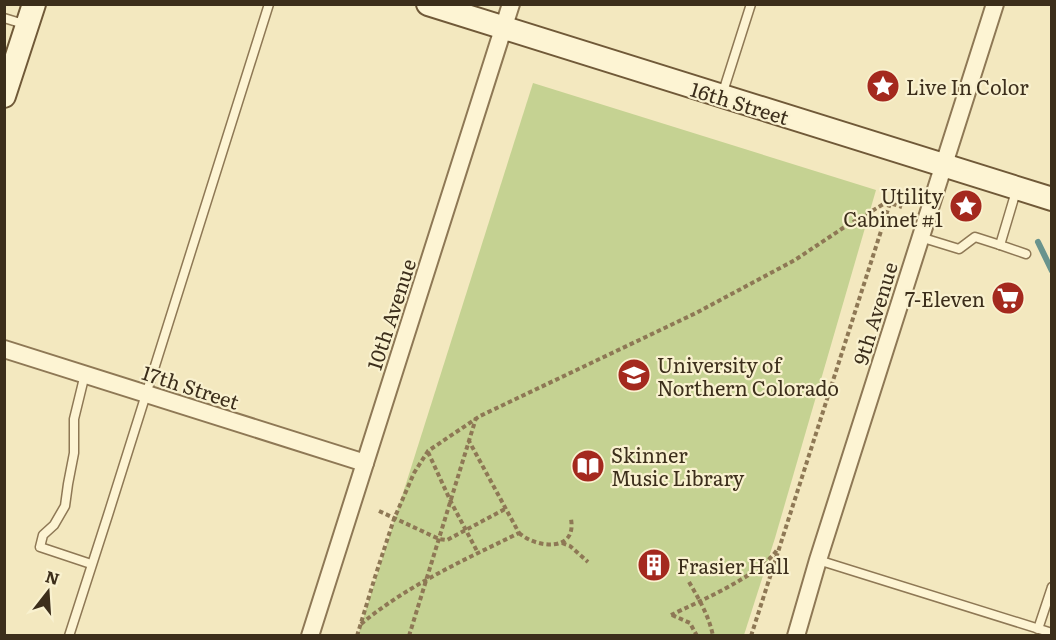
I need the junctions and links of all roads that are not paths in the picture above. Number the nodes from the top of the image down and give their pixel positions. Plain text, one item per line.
1 (269, 4) edge
2 (428, 4) edge
3 (511, 4) edge
4 (751, 4) edge
5 (994, 4) edge
6 (31, 15) edge
7 (4, 18) edge
8 (503, 28) junction
9 (4, 96) edge
10 (722, 96) junction
11 (943, 165) junction
12 (1017, 188) junction
13 (1052, 199) edge
14 (920, 237) junction
15 (1000, 245) junction
16 (1026, 254) dead end
17 (4, 349) edge
18 (85, 374) junction
19 (146, 394) junction
20 (365, 463) junction
21 (818, 560) junction
22 (91, 564) junction
23 (1052, 586) edge
24 (1038, 629) junction
25 (1052, 633) edge
26 (69, 636) edge
27 (310, 636) edge
28 (796, 636) edge

1 - 19 lane
2 - 8 main road, 16th Street
3 - 8 street, 10th Avenue
4 - 10 lane
5 - 11 street, 9th Avenue
6 - 7 lane
6 - 9 main road
8 - 10 main road, 16th Street
8 - 20 street, 10th Avenue
10 - 11 main road, 16th Street
11 - 12 main road, 16th Street
11 - 14 street, 9th Avenue
12 - 13 main road, 16th Street
12 - 15 lane
14 - 15 lane
14 - 21 street, 9th Avenue
15 - 16 lane
17 - 18 street, 17th Street
18 - 19 street, 17th Street
18 - 22 lane
19 - 20 street, 17th Street
19 - 22 lane
20 - 27 street, 10th Avenue
21 - 24 lane
21 - 28 street, 9th Avenue
22 - 26 lane
23 - 24 lane
24 - 25 lane

